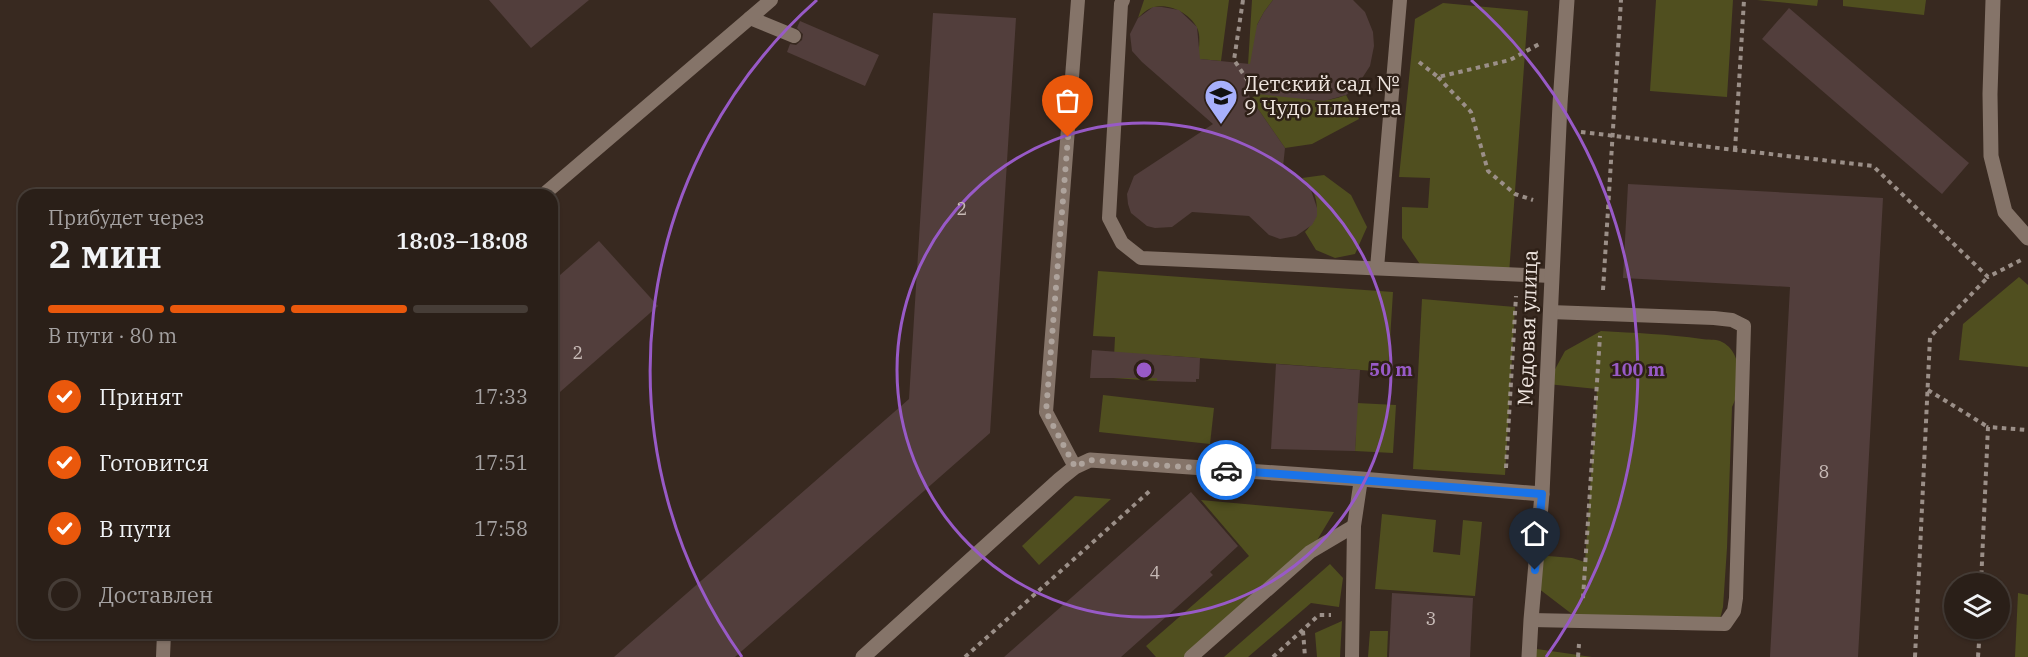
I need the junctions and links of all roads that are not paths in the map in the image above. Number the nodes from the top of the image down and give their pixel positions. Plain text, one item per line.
1 (771, 0) edge
2 (1078, 0) edge
3 (1123, 0) edge
4 (1400, 0) edge
5 (1567, 0) edge
6 (1993, 0) edge
7 (750, 18) junction
8 (794, 36) dead end
9 (550, 189) edge
10 (2028, 238) edge
11 (1377, 268) junction
12 (1551, 276) junction
13 (1550, 312) junction
14 (1075, 467) junction
15 (1361, 479) junction
16 (1542, 494) junction
17 (1354, 526) junction
18 (1531, 620) junction
19 (164, 639) edge
20 (163, 657) edge
21 (863, 657) edge
22 (1191, 657) edge
23 (1352, 657) edge
24 (1529, 657) edge

1 - 7 lane
2 - 14 lane
3 - 11 lane
4 - 11 lane
5 - 12 street, Медовая улица
6 - 10 street
7 - 8 lane
7 - 9 lane
11 - 12 lane
12 - 13 street, Медовая улица
13 - 16 street, Медовая улица
13 - 18 lane
14 - 15 street
14 - 21 street
15 - 16 street
15 - 17 lane
16 - 18 street, Медовая улица
17 - 22 lane
17 - 23 lane
18 - 24 street, Медовая улица
19 - 20 lane

